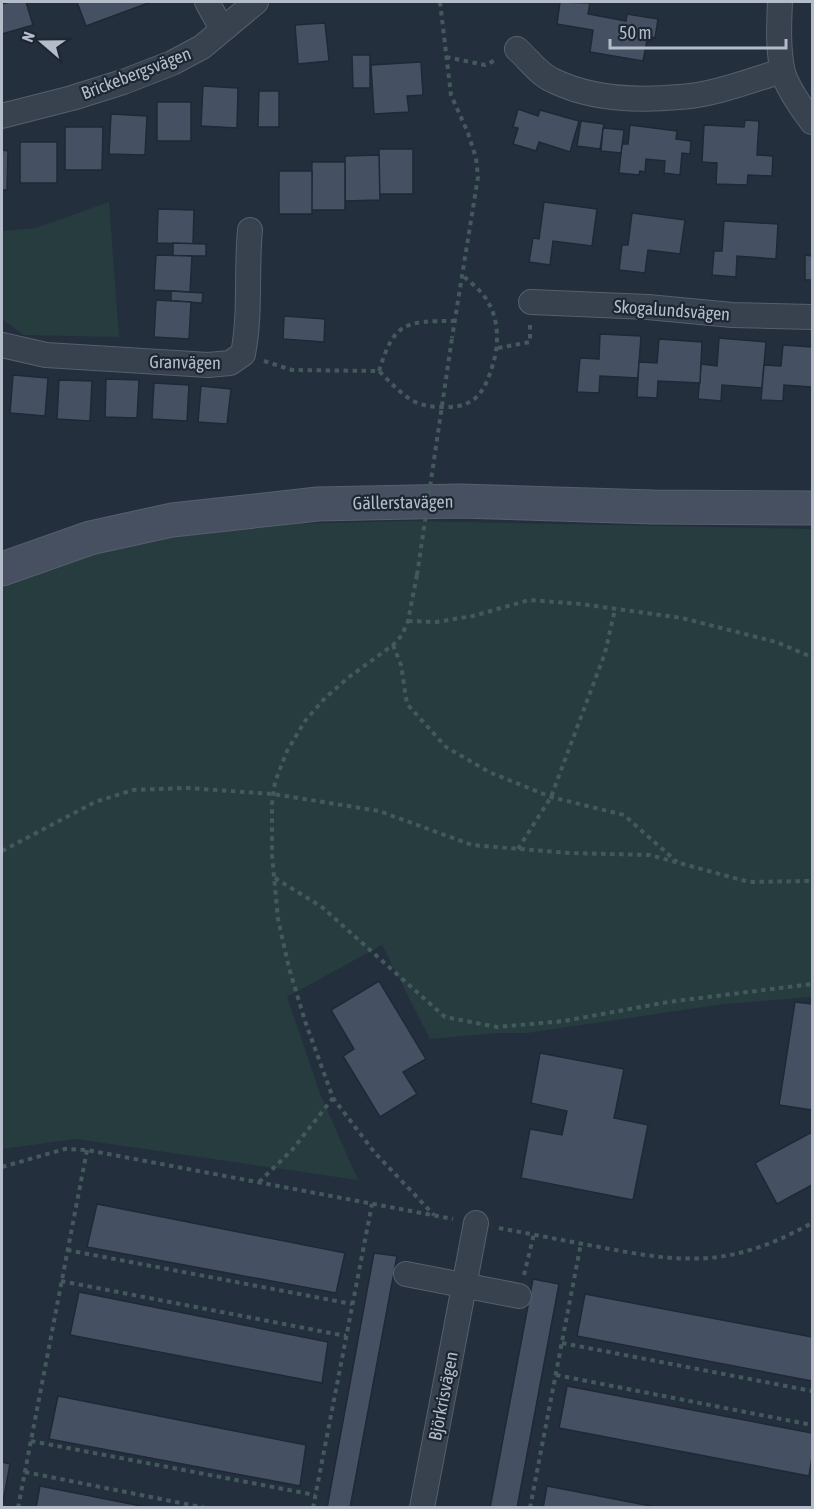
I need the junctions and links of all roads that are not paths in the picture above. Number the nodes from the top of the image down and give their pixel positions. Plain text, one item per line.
1 (207, 2) edge
2 (256, 2) edge
3 (780, 2) edge
4 (222, 29) junction
5 (517, 49) road end
6 (782, 71) junction
7 (2, 116) edge
8 (813, 122) edge
9 (250, 230) dead end
10 (531, 302) road end
11 (813, 316) edge
12 (2, 345) edge
13 (813, 508) edge
14 (2, 569) edge
15 (476, 1224) road end
16 (406, 1274) dead end
17 (465, 1285) junction
18 (519, 1296) road end
19 (422, 1508) edge

1 - 4 street
2 - 4 street, Brickebergsvägen
3 - 6 street
4 - 7 street, Brickebergsvägen
5 - 6 street
6 - 8 street
9 - 12 street, Granvägen
10 - 11 street, Skogalundsvägen
13 - 14 street, Gällerstavägen
15 - 17 street, Björkrisvägen
16 - 17 street
17 - 18 street
17 - 19 street, Björkrisvägen

